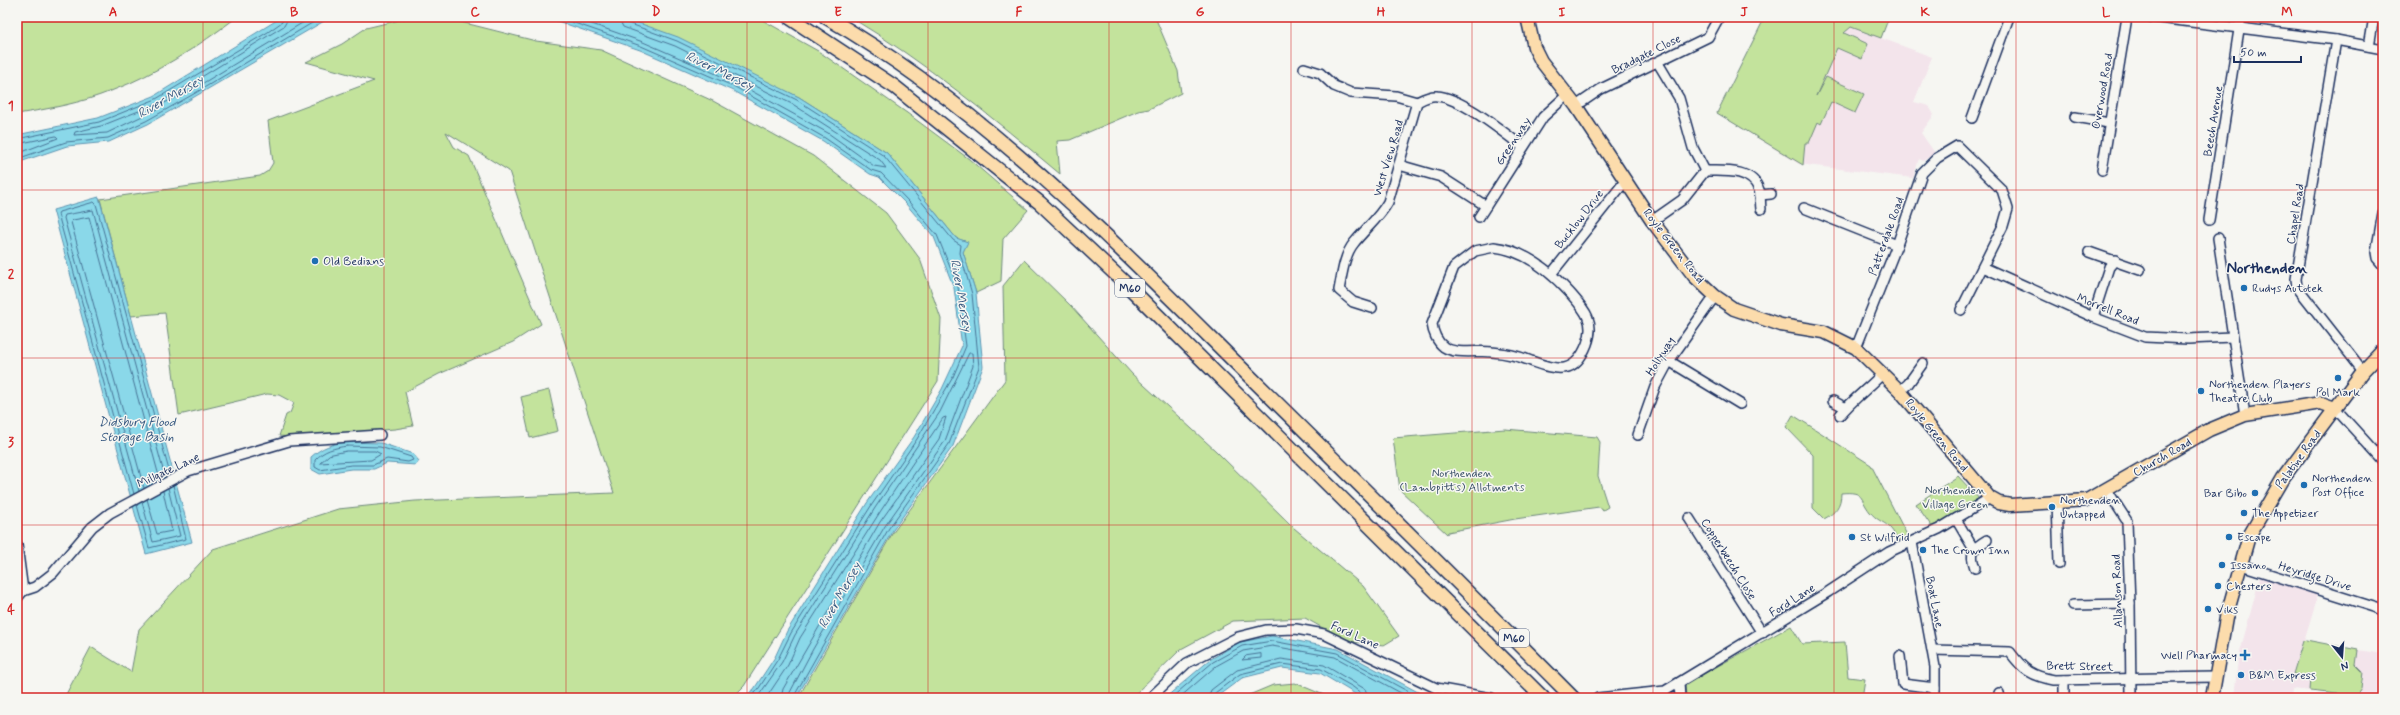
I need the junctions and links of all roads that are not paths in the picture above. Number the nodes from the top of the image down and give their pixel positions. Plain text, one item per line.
1 (789, 17) edge
2 (826, 17) edge
3 (1527, 17) edge
4 (1719, 17) edge
5 (2009, 17) edge
6 (2127, 17) edge
7 (2151, 17) edge
8 (2241, 17) edge
9 (2374, 17) edge
10 (2240, 27) junction
11 (2336, 40) junction
12 (2369, 46) junction
13 (2383, 49) edge
14 (1658, 63) junction
15 (1304, 68) dead end
16 (1567, 95) junction
17 (1417, 102) junction
18 (1576, 106) junction
19 (2075, 117) dead end
20 (1972, 118) dead end
21 (2109, 123) junction
22 (1523, 147) junction
23 (1399, 165) junction
24 (2102, 170) dead end
25 (1705, 171) junction
26 (1626, 180) junction
27 (1771, 194) dead end
28 (1760, 195) junction
29 (1486, 206) junction
30 (1804, 208) dead end
31 (1761, 209) dead end
32 (2383, 214) edge
33 (1480, 217) dead end
34 (2209, 220) dead end
35 (1652, 221) junction
36 (2218, 238) dead end
37 (1897, 245) junction
38 (2089, 252) dead end
39 (2115, 260) junction
40 (2383, 265) edge
41 (1983, 267) junction
42 (2140, 270) dead end
43 (1552, 273) junction
44 (1714, 296) junction
45 (1372, 308) dead end
46 (1961, 310) dead end
47 (2092, 317) junction
48 (2232, 337) junction
49 (1856, 348) junction
50 (2383, 350) edge
51 (1669, 361) junction
52 (1923, 363) dead end
53 (2363, 371) junction
54 (1883, 373) junction
55 (1900, 391) junction
56 (1833, 400) dead end
57 (1740, 404) dead end
58 (2335, 408) junction
59 (2244, 415) junction
60 (380, 435) dead end
61 (1638, 435) dead end
62 (2383, 461) edge
63 (2106, 490) junction
64 (1990, 498) junction
65 (2057, 502) junction
66 (1689, 518) dead end
67 (1956, 519) junction
68 (1987, 540) dead end
69 (1912, 542) junction
70 (17, 545) edge
71 (1974, 548) junction
72 (2059, 564) dead end
73 (2241, 565) junction
74 (1975, 568) dead end
75 (24, 591) junction
76 (17, 598) edge
77 (2130, 604) junction
78 (2073, 605) dead end
79 (2383, 610) edge
80 (1762, 633) junction
81 (1932, 650) junction
82 (1900, 656) dead end
83 (2214, 677) junction
84 (2131, 678) junction
85 (2064, 680) junction
86 (1679, 683) junction
87 (1935, 688) junction
88 (1150, 698) edge
89 (1491, 698) edge
90 (1543, 698) edge
91 (1573, 698) edge
92 (1598, 698) edge
93 (1680, 698) edge
94 (1935, 698) edge
95 (2064, 698) edge
96 (2131, 698) edge
97 (2212, 698) edge

1 - 90 highway, M60
2 - 91 highway, M60
3 - 16 main road, Royle Green Road
4 - 14 street, Bradgate Close
5 - 20 street
6 - 21 street, Overwood Road
7 - 10 street
8 - 10 street, Beech Avenue
9 - 12 street
10 - 11 street
10 - 34 street, Beech Avenue
11 - 12 street
11 - 53 street, Chapel Road
12 - 13 street
14 - 18 street, Bradgate Close
14 - 25 street
15 - 17 street
16 - 18 main road, Royle Green Road
16 - 22 street, Greenway
17 - 22 street
17 - 23 street, West View Road
18 - 26 main road, Royle Green Road
19 - 21 street
21 - 24 street, Overwood Road
22 - 29 street, Greenway
23 - 29 street
23 - 45 street, West View Road
25 - 28 street
25 - 35 street
26 - 35 main road, Royle Green Road
26 - 43 street, Bucklow Drive
27 - 28 street
28 - 31 street
29 - 33 street, Greenway
30 - 37 street
32 - 40 street
35 - 44 main road, Royle Green Road
36 - 48 street
37 - 41 street, Patterdale Road
37 - 49 street, Patterdale Road
38 - 39 street
39 - 42 street
39 - 47 street
41 - 46 street
41 - 47 street, Morrell Road
43 - 43 street
44 - 49 main road, Royle Green Road
44 - 51 street, Hollyway
47 - 48 street, Morrell Road
48 - 59 street
49 - 54 main road, Royle Green Road
50 - 53 main road, Palatine Road
51 - 57 street
51 - 61 street, Hollyway
52 - 55 street
53 - 58 main road, Palatine Road
54 - 55 main road, Royle Green Road
54 - 56 street
55 - 64 main road, Royle Green Road
58 - 59 main road, Church Road
58 - 62 street
58 - 73 main road, Palatine Road
59 - 63 main road, Church Road
60 - 75 street, Millgate Lane
63 - 65 main road, Church Road
63 - 77 street, Allanson Road
64 - 65 main road, Church Road
64 - 67 street, Ford Lane
65 - 72 street
66 - 80 street, Copperbeech Close
67 - 69 street, Ford Lane
67 - 71 street
68 - 71 street
69 - 80 street, Ford Lane
69 - 81 street, Boat Lane
70 - 75 street
71 - 74 street
73 - 79 street, Heyridge Drive
73 - 83 main road, Palatine Road
75 - 76 street, Millgate Lane
77 - 78 street
77 - 84 street, Allanson Road
80 - 86 street, Ford Lane
81 - 85 street, Brett Street
81 - 87 street, Boat Lane
82 - 87 street
83 - 84 street, Brett Street
83 - 97 main road, Palatine Road
84 - 85 street, Brett Street
84 - 96 street, Allanson Road
85 - 95 street
86 - 92 street, Ford Lane
86 - 93 street
87 - 94 street, Boat Lane
88 - 89 street, Ford Lane

